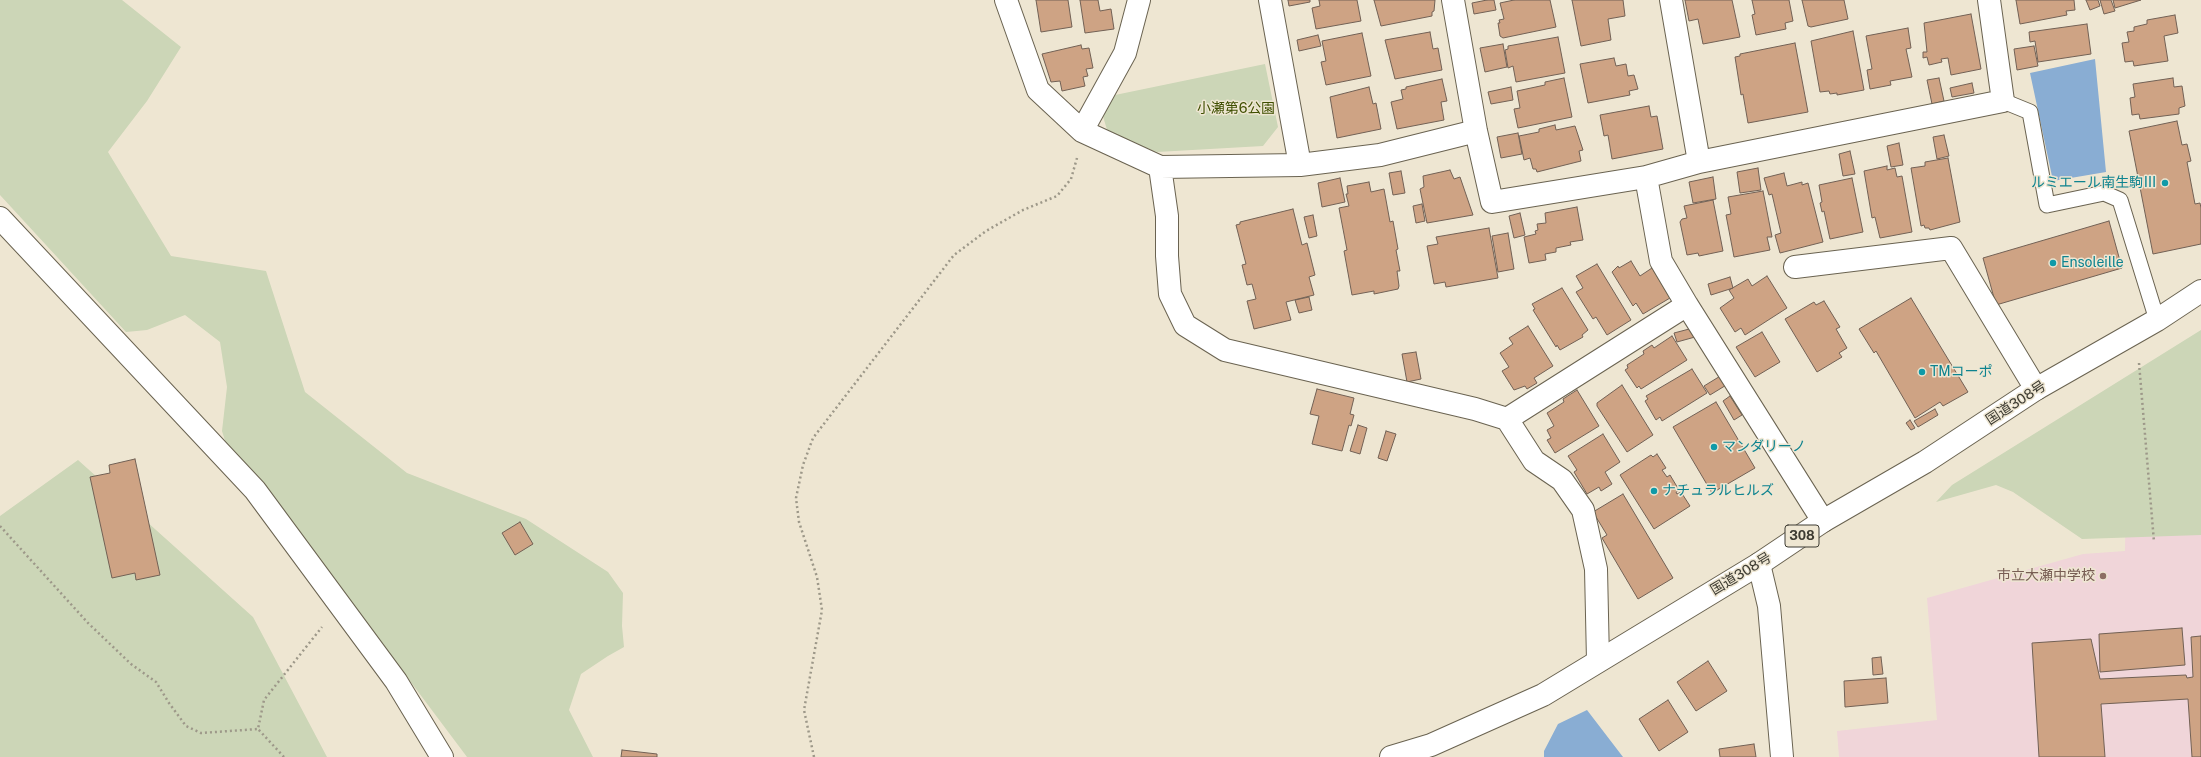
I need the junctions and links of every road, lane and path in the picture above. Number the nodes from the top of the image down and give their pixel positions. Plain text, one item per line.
1 (1006, 0) edge
2 (1139, 0) edge
3 (1270, 0) edge
4 (1453, 0) edge
5 (1671, 0) edge
6 (1989, 0) edge
7 (2003, 101) junction
8 (1476, 131) junction
9 (1082, 132) junction
10 (1699, 162) junction
11 (1300, 165) junction
12 (1160, 167) junction
13 (1646, 177) junction
14 (0, 218) edge
15 (1795, 267) dead end
16 (2201, 291) edge
17 (1687, 305) junction
18 (2157, 320) junction
19 (2135, 332) junction
20 (2036, 389) junction
21 (1507, 419) junction
22 (1823, 521) junction
23 (0, 526) edge
24 (2154, 542) dead end
25 (1759, 564) junction
26 (340, 605) junction
27 (1598, 661) junction
28 (258, 729) junction
29 (284, 757) edge
30 (442, 757) edge
31 (814, 757) edge
32 (1391, 757) edge
33 (1782, 757) edge

1 - 9 main road
2 - 9 main road
3 - 11 main road
4 - 8 main road
5 - 10 main road
6 - 7 main road
7 - 10 main road
7 - 18 lane
8 - 11 main road
8 - 13 main road
9 - 12 main road
9 - 31 path
10 - 13 main road
11 - 12 main road
12 - 21 main road
13 - 17 main road
14 - 26 main road
15 - 20 main road
16 - 18 main road, 国道308号 / 308
17 - 21 main road
17 - 22 main road
18 - 19 main road, 国道308号 / 308
19 - 20 main road, 国道308号 / 308
19 - 24 path
20 - 22 main road, 国道308号 / 308
21 - 27 main road
22 - 25 main road, 国道308号 / 308
23 - 28 path
25 - 27 main road, 国道308号 / 308
25 - 33 main road
26 - 28 path
26 - 30 main road
27 - 32 main road, 国道308号 / 308
28 - 29 path

